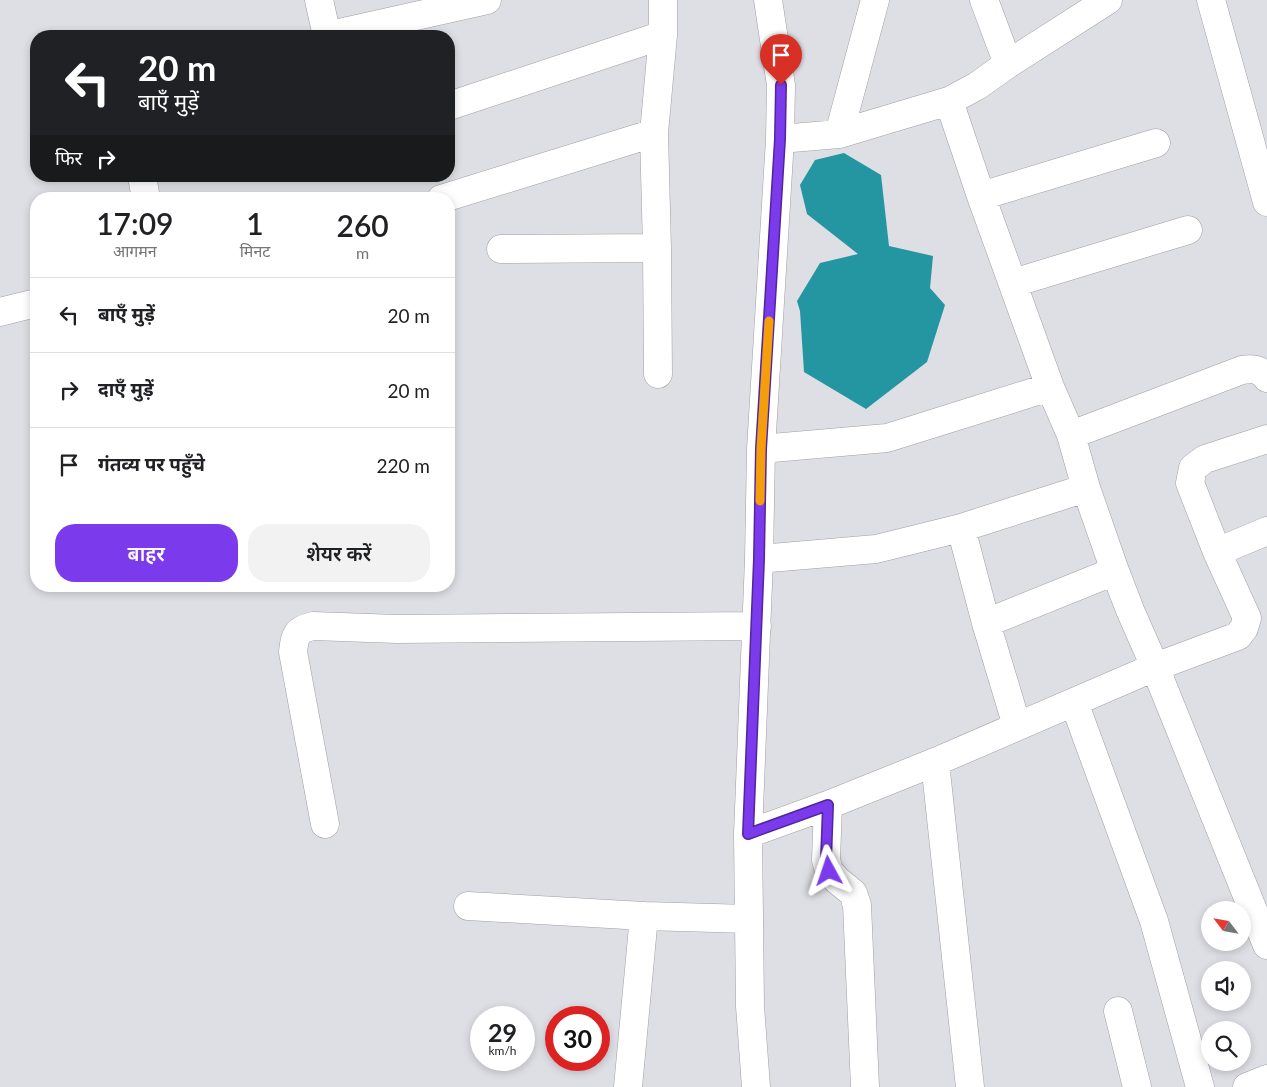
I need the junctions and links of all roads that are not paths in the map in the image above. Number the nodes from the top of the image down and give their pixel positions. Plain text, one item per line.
1 (319, 0) edge
2 (487, 0) edge
3 (663, 0) edge
4 (768, 0) edge
5 (875, 0) edge
6 (984, 0) edge
7 (1108, 0) edge
8 (1211, 0) edge
9 (326, 30) edge
10 (354, 30) edge
11 (663, 35) junction
12 (1008, 64) junction
13 (949, 101) junction
14 (455, 104) edge
15 (654, 132) junction
16 (839, 134) junction
17 (780, 139) junction
18 (1156, 143) dead end
19 (455, 195) edge
20 (981, 196) junction
21 (1267, 202) edge
22 (1188, 230) dead end
23 (657, 248) junction
24 (501, 250) dead end
25 (1013, 283) junction
26 (30, 304) edge
27 (0, 312) edge
28 (658, 374) dead end
29 (1267, 378) edge
30 (1050, 387) junction
31 (1071, 435) junction
32 (1267, 439) edge
33 (761, 449) junction
34 (1086, 488) junction
35 (961, 528) junction
36 (1267, 531) edge
37 (1217, 552) junction
38 (759, 559) junction
39 (1115, 571) junction
40 (986, 623) junction
41 (756, 626) junction
42 (1155, 667) junction
43 (1074, 702) junction
44 (1017, 726) junction
45 (935, 762) junction
46 (828, 805) junction
47 (325, 824) dead end
48 (748, 834) junction
49 (468, 906) dead end
50 (644, 916) junction
51 (749, 919) junction
52 (1267, 945) edge
53 (1118, 1011) dead end
54 (1267, 1079) edge
55 (628, 1087) edge
56 (756, 1087) edge
57 (865, 1087) edge
58 (970, 1087) edge
59 (1137, 1087) edge
60 (1200, 1087) edge
61 (1247, 1087) edge

1 - 9 street
2 - 10 street
3 - 11 street
4 - 17 street
5 - 16 street
6 - 12 street
7 - 12 street
8 - 21 street
11 - 14 street
11 - 15 street
12 - 13 street
13 - 16 street
13 - 20 street
15 - 19 street
15 - 23 street
16 - 17 street
17 - 33 street
18 - 20 street
20 - 25 street
22 - 25 street
23 - 24 street
23 - 28 street
25 - 30 street
26 - 27 street
29 - 31 street
30 - 31 street
30 - 33 street
31 - 34 street
32 - 37 street
33 - 38 street
34 - 35 street
34 - 39 street
35 - 38 street
35 - 40 street
36 - 37 street
37 - 42 street
38 - 41 street
39 - 40 street
39 - 42 street
40 - 44 street
41 - 47 street
41 - 48 street
42 - 43 street
42 - 52 street
43 - 44 street
43 - 60 street
44 - 45 street
45 - 46 street
45 - 58 street
46 - 48 street
46 - 57 street
48 - 51 street
49 - 50 street
50 - 51 street
50 - 55 street
51 - 56 street
53 - 59 street
54 - 61 street

